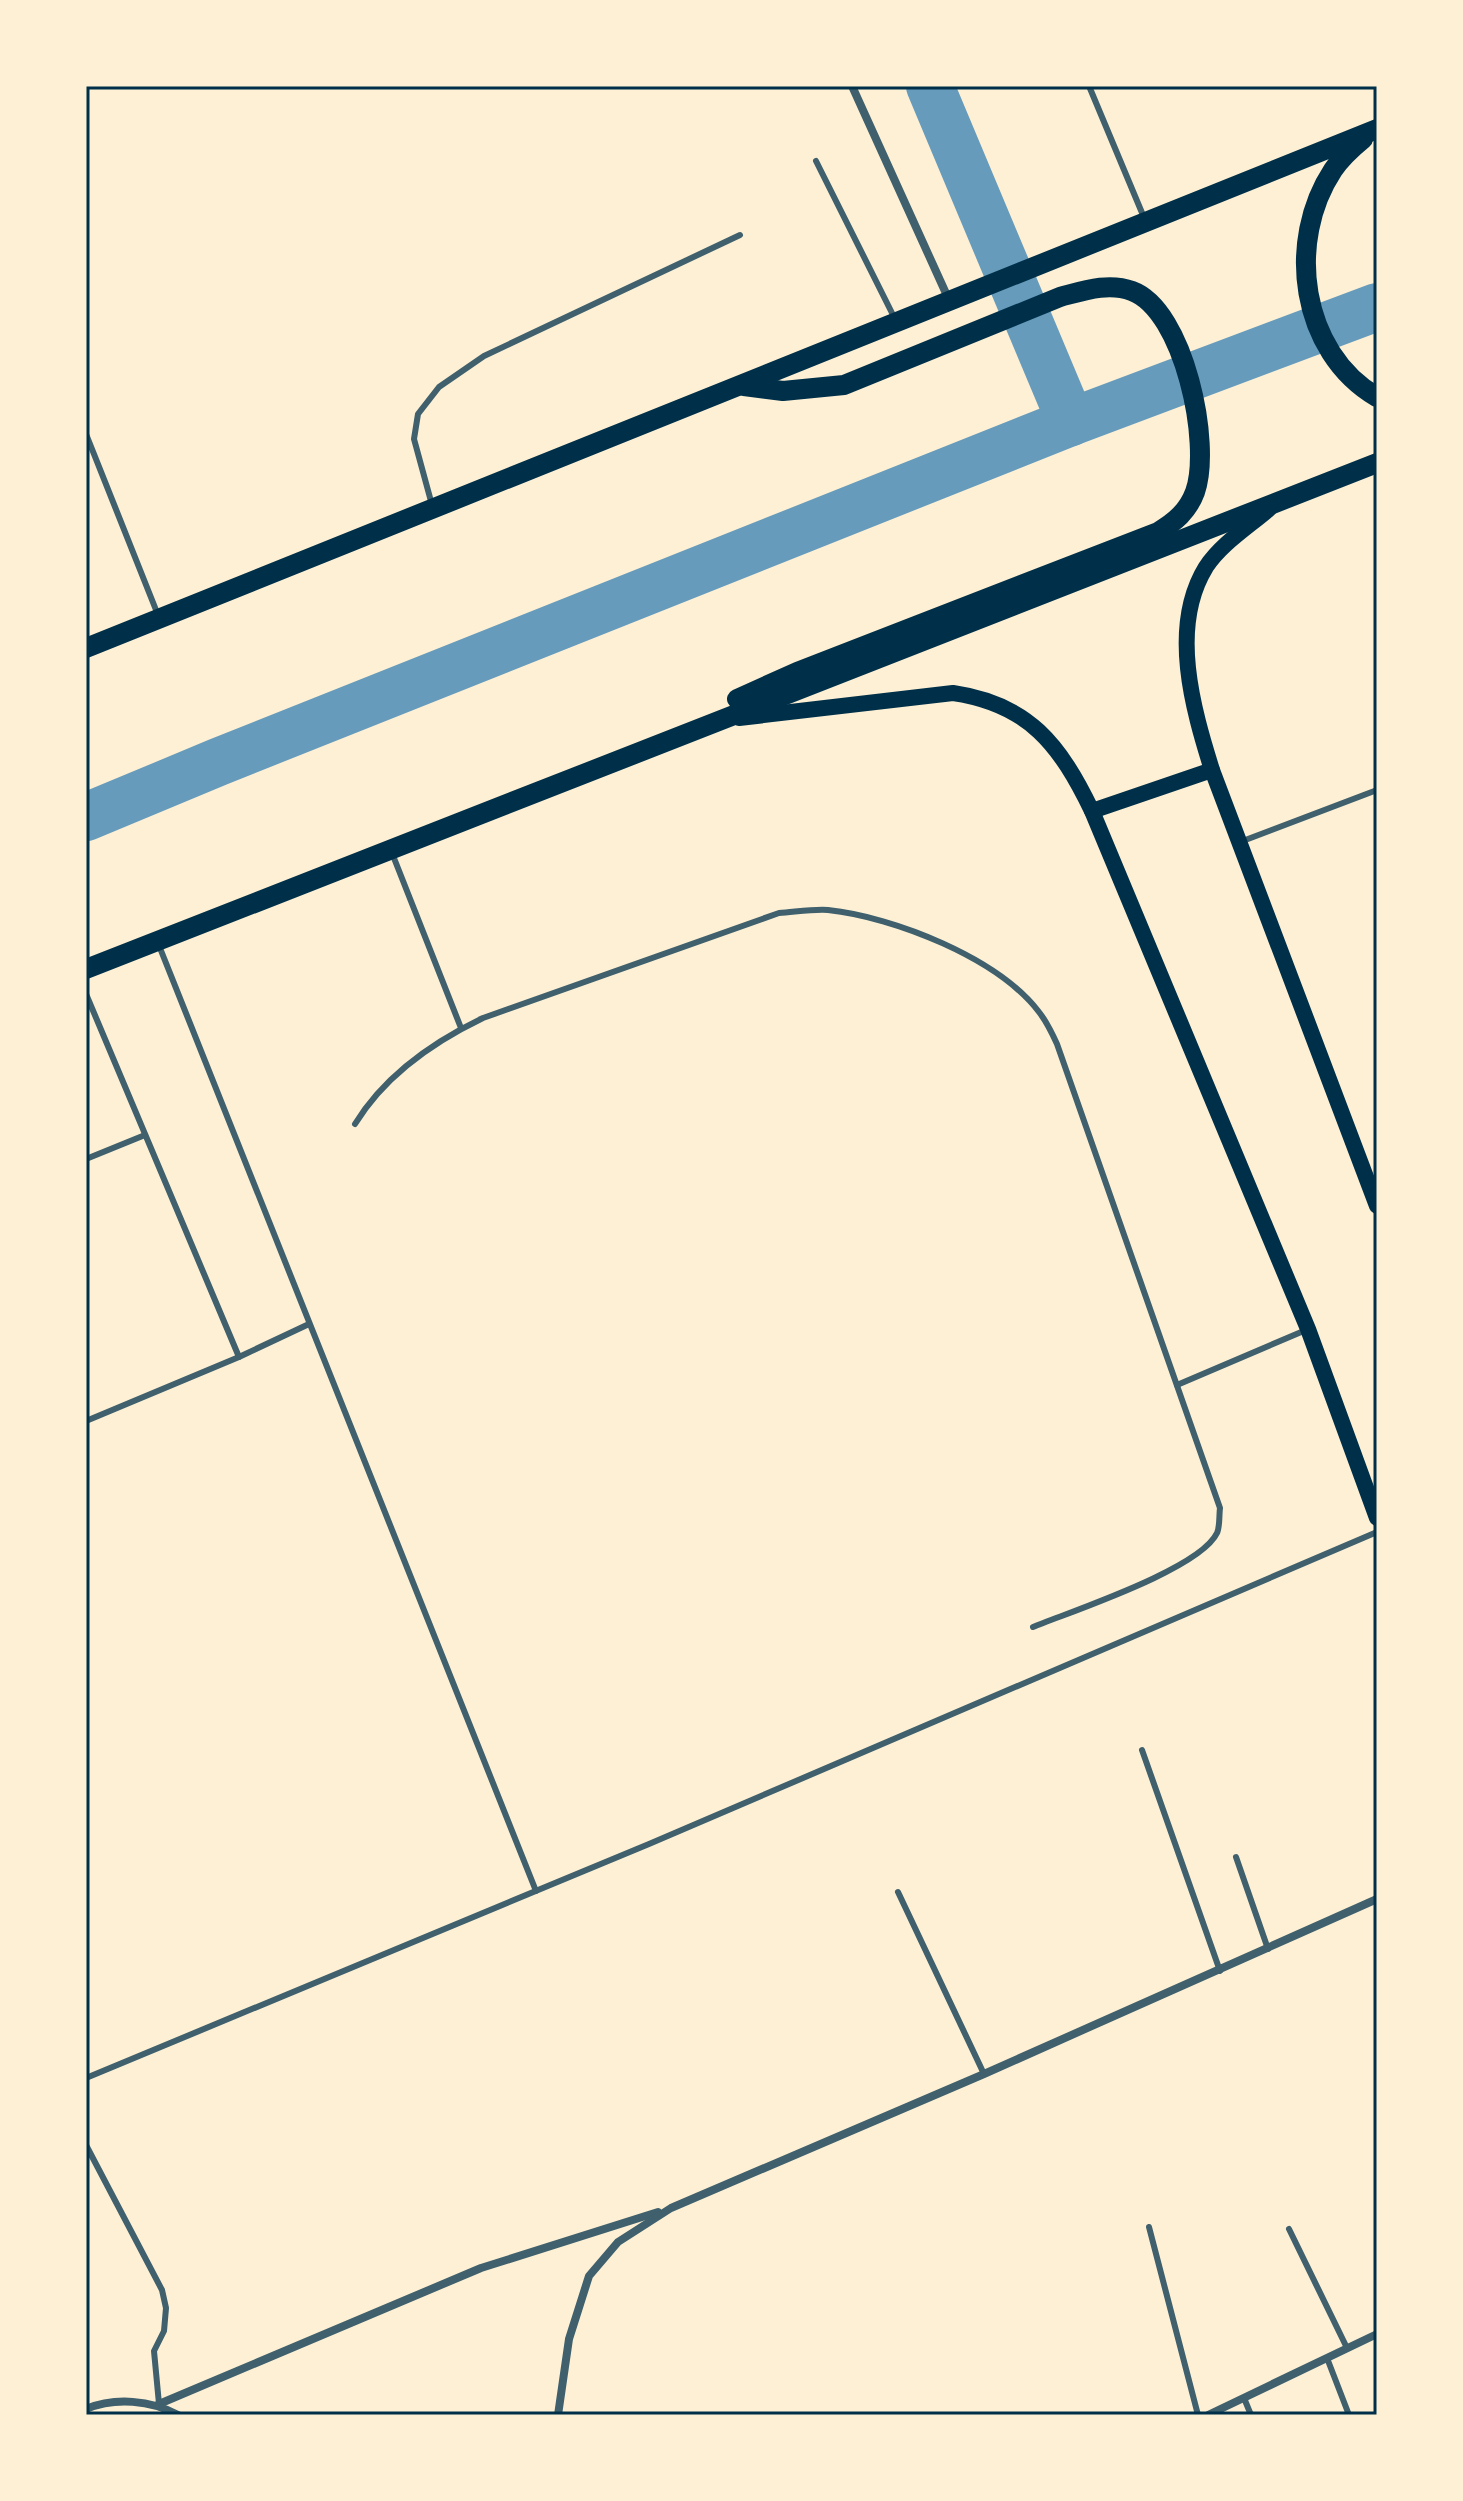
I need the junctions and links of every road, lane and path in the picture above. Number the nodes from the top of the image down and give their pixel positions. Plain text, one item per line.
1 (852, 86) edge
2 (1089, 86) edge
3 (1374, 130) edge
4 (816, 161) dead end
5 (1145, 220) junction
6 (740, 235) dead end
7 (950, 301) junction
8 (896, 322) junction
9 (739, 386) junction
10 (1377, 397) edge
11 (86, 434) edge
12 (1377, 463) edge
13 (1277, 503) junction
14 (433, 509) junction
15 (160, 619) junction
16 (86, 648) edge
17 (716, 720) junction
18 (611, 761) junction
19 (1212, 770) junction
20 (1377, 790) edge
21 (1092, 811) junction
22 (1240, 842) junction
23 (391, 849) junction
24 (157, 940) junction
25 (86, 969) edge
26 (86, 994) edge
27 (461, 1028) junction
28 (355, 1124) dead end
29 (145, 1135) junction
30 (86, 1159) edge
31 (1377, 1206) edge
32 (309, 1324) junction
33 (1308, 1329) junction
34 (239, 1357) junction
35 (1177, 1385) junction
36 (86, 1421) edge
37 (1377, 1518) edge
38 (1377, 1532) edge
39 (1033, 1627) dead end
40 (1142, 1750) dead end
41 (1236, 1857) dead end
42 (536, 1891) junction
43 (898, 1892) dead end
44 (1377, 1899) edge
45 (1268, 1949) junction
46 (1220, 1971) junction
47 (984, 2074) junction
48 (86, 2078) edge
49 (86, 2145) edge
50 (671, 2208) junction
51 (1149, 2227) dead end
52 (1289, 2229) dead end
53 (1377, 2334) edge
54 (1347, 2348) junction
55 (1327, 2358) junction
56 (1244, 2398) junction
57 (159, 2404) junction
58 (86, 2409) edge
59 (178, 2415) edge
60 (558, 2415) edge
61 (1198, 2415) edge
62 (1208, 2415) edge
63 (1251, 2415) edge
64 (1349, 2415) edge

1 - 7 street
2 - 5 lane
3 - 5 main road
3 - 10 main road
4 - 8 lane
5 - 7 main road
6 - 14 lane
7 - 8 main road
8 - 9 main road
9 - 14 main road
9 - 18 main road
11 - 15 lane
12 - 13 main road
13 - 17 main road
13 - 19 main road
14 - 15 main road
15 - 16 main road
17 - 18 main road
17 - 21 main road
18 - 23 main road
19 - 21 main road
19 - 22 main road
20 - 22 lane
21 - 33 main road
22 - 31 main road
23 - 24 main road
23 - 27 lane
24 - 25 main road
24 - 32 lane
26 - 29 lane
27 - 28 lane
27 - 35 lane
29 - 30 lane
29 - 34 lane
32 - 34 lane
32 - 42 lane
33 - 35 lane
33 - 37 main road
34 - 36 lane
35 - 39 lane
38 - 42 lane
40 - 46 lane
41 - 45 lane
42 - 48 lane
43 - 47 lane
44 - 45 street
45 - 46 street
46 - 47 street
47 - 50 street
49 - 57 lane
50 - 57 street
50 - 60 street
51 - 61 lane
52 - 54 lane
53 - 54 street
54 - 55 street
55 - 56 street
55 - 64 lane
56 - 62 street
56 - 63 lane
57 - 58 street
57 - 59 street

